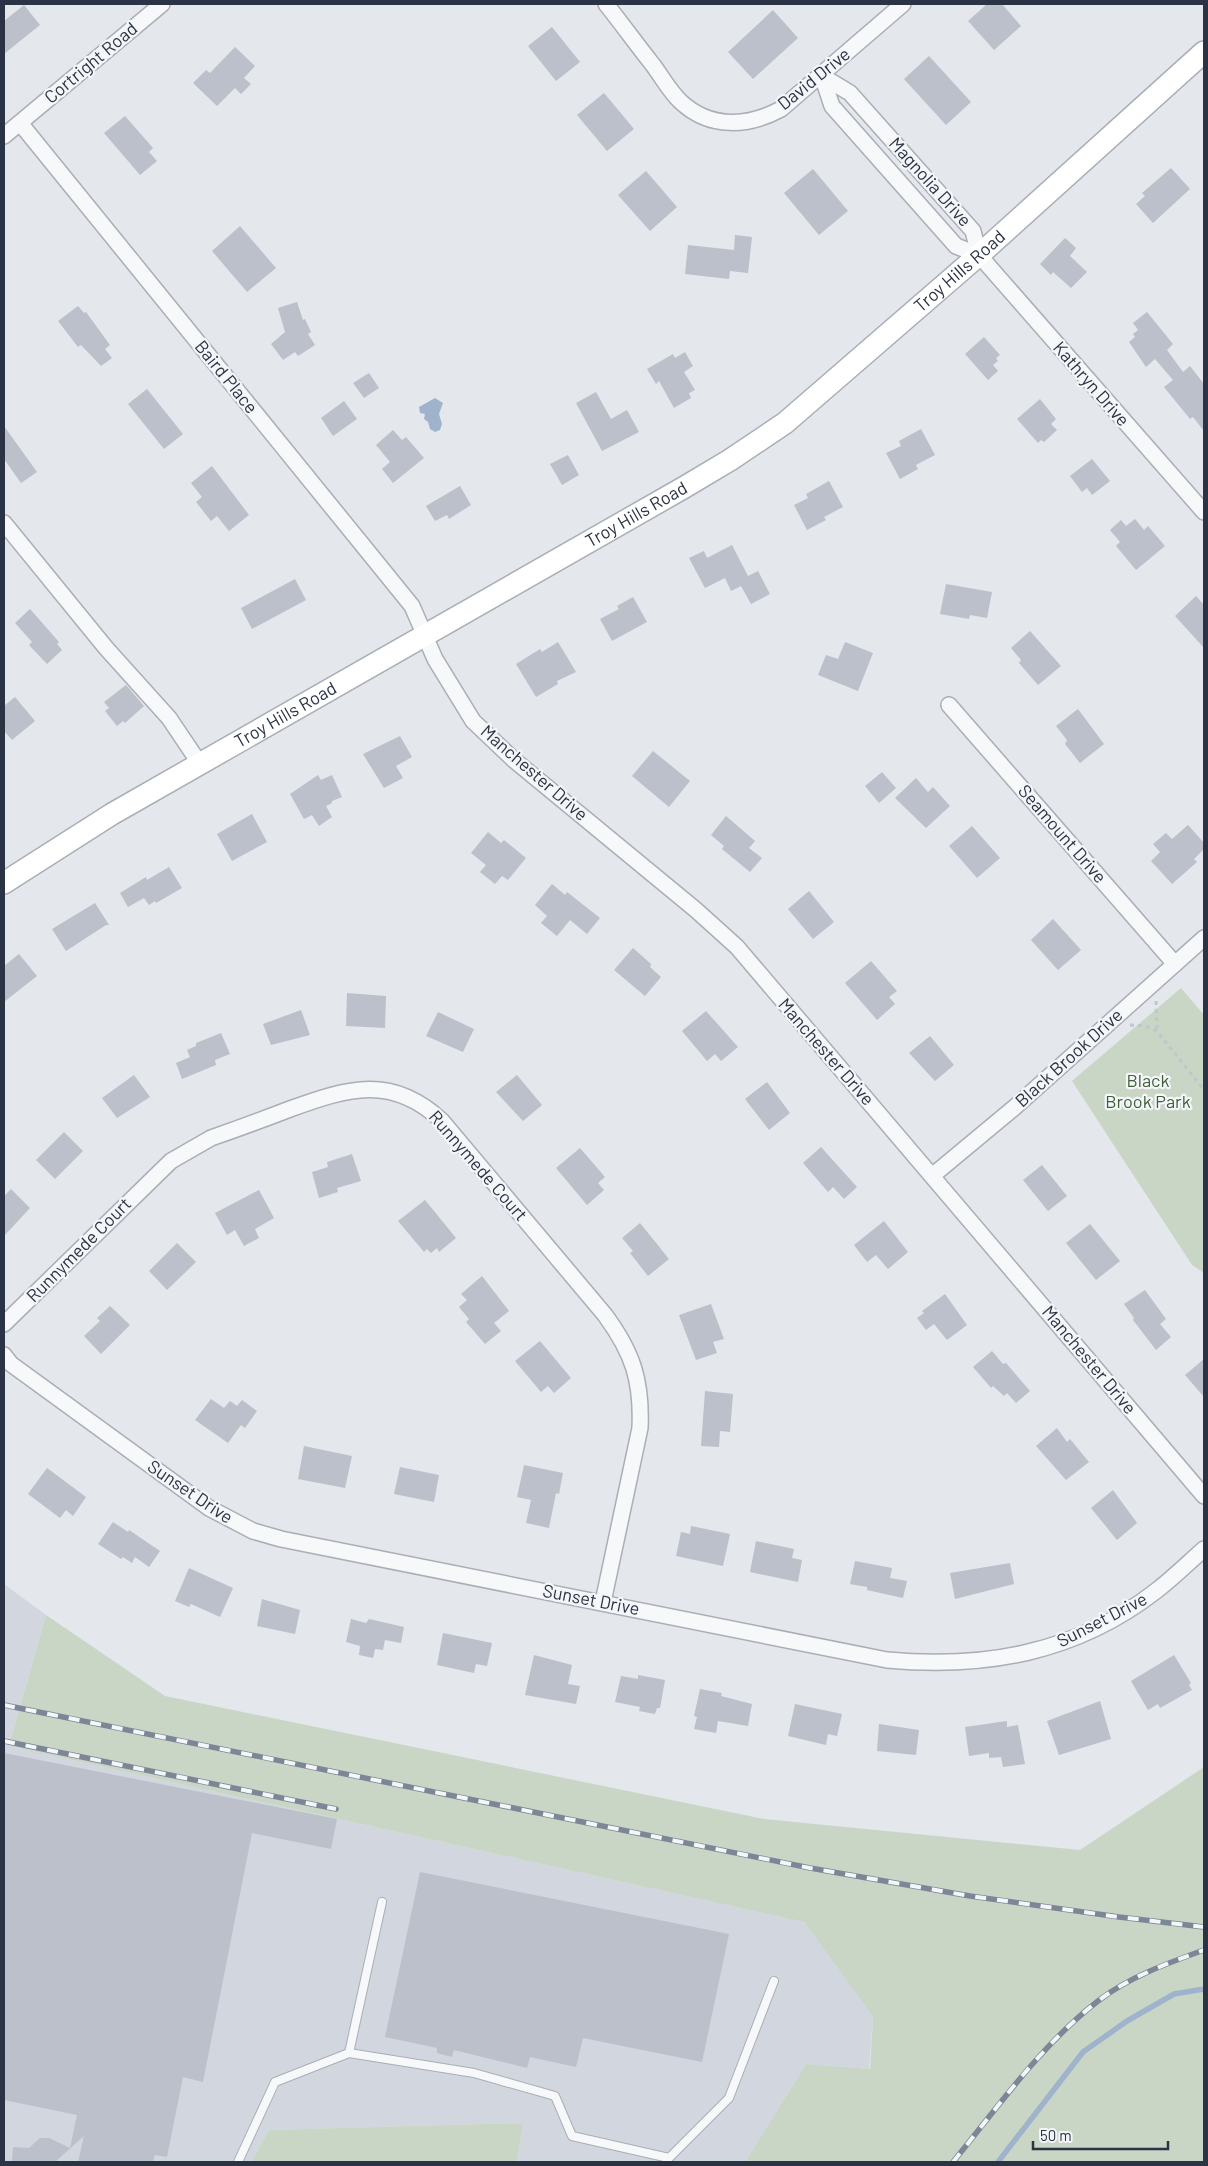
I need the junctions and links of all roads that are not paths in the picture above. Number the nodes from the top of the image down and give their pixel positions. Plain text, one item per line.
1 (162, 4) edge
2 (606, 4) edge
3 (903, 4) edge
4 (1204, 52) edge
5 (822, 76) junction
6 (20, 123) junction
7 (4, 136) edge
8 (979, 254) junction
9 (1204, 512) edge
10 (4, 523) edge
11 (425, 636) junction
12 (949, 705) dead end
13 (200, 764) junction
14 (4, 883) edge
15 (1204, 938) edge
16 (1175, 964) junction
17 (932, 1176) junction
18 (4, 1324) edge
19 (4, 1355) edge
20 (1204, 1496) edge
21 (1204, 1548) edge
22 (603, 1602) junction
23 (382, 1902) dead end
24 (774, 1981) dead end
25 (349, 2053) junction
26 (238, 2162) edge

1 - 6 street, Cortright Road
2 - 5 street, David Drive
3 - 5 street, David Drive
4 - 8 main road, Troy Hills Road
5 - 8 street, Magnolia Drive
5 - 8 street, Magnolia Drive
6 - 7 street, Cortright Road
6 - 11 street, Baird Place
8 - 9 street, Kathryn Drive
8 - 11 main road, Troy Hills Road
10 - 13 street
11 - 13 main road, Troy Hills Road
11 - 17 street, Manchester Drive
12 - 16 street, Seamount Drive
13 - 14 main road, Troy Hills Road
15 - 16 street, Black Brook Drive
16 - 17 street, Black Brook Drive
17 - 20 street, Manchester Drive
18 - 22 street, Runnymede Court
19 - 22 street, Sunset Drive
21 - 22 street, Sunset Drive
23 - 25 lane
24 - 25 lane
25 - 26 lane

